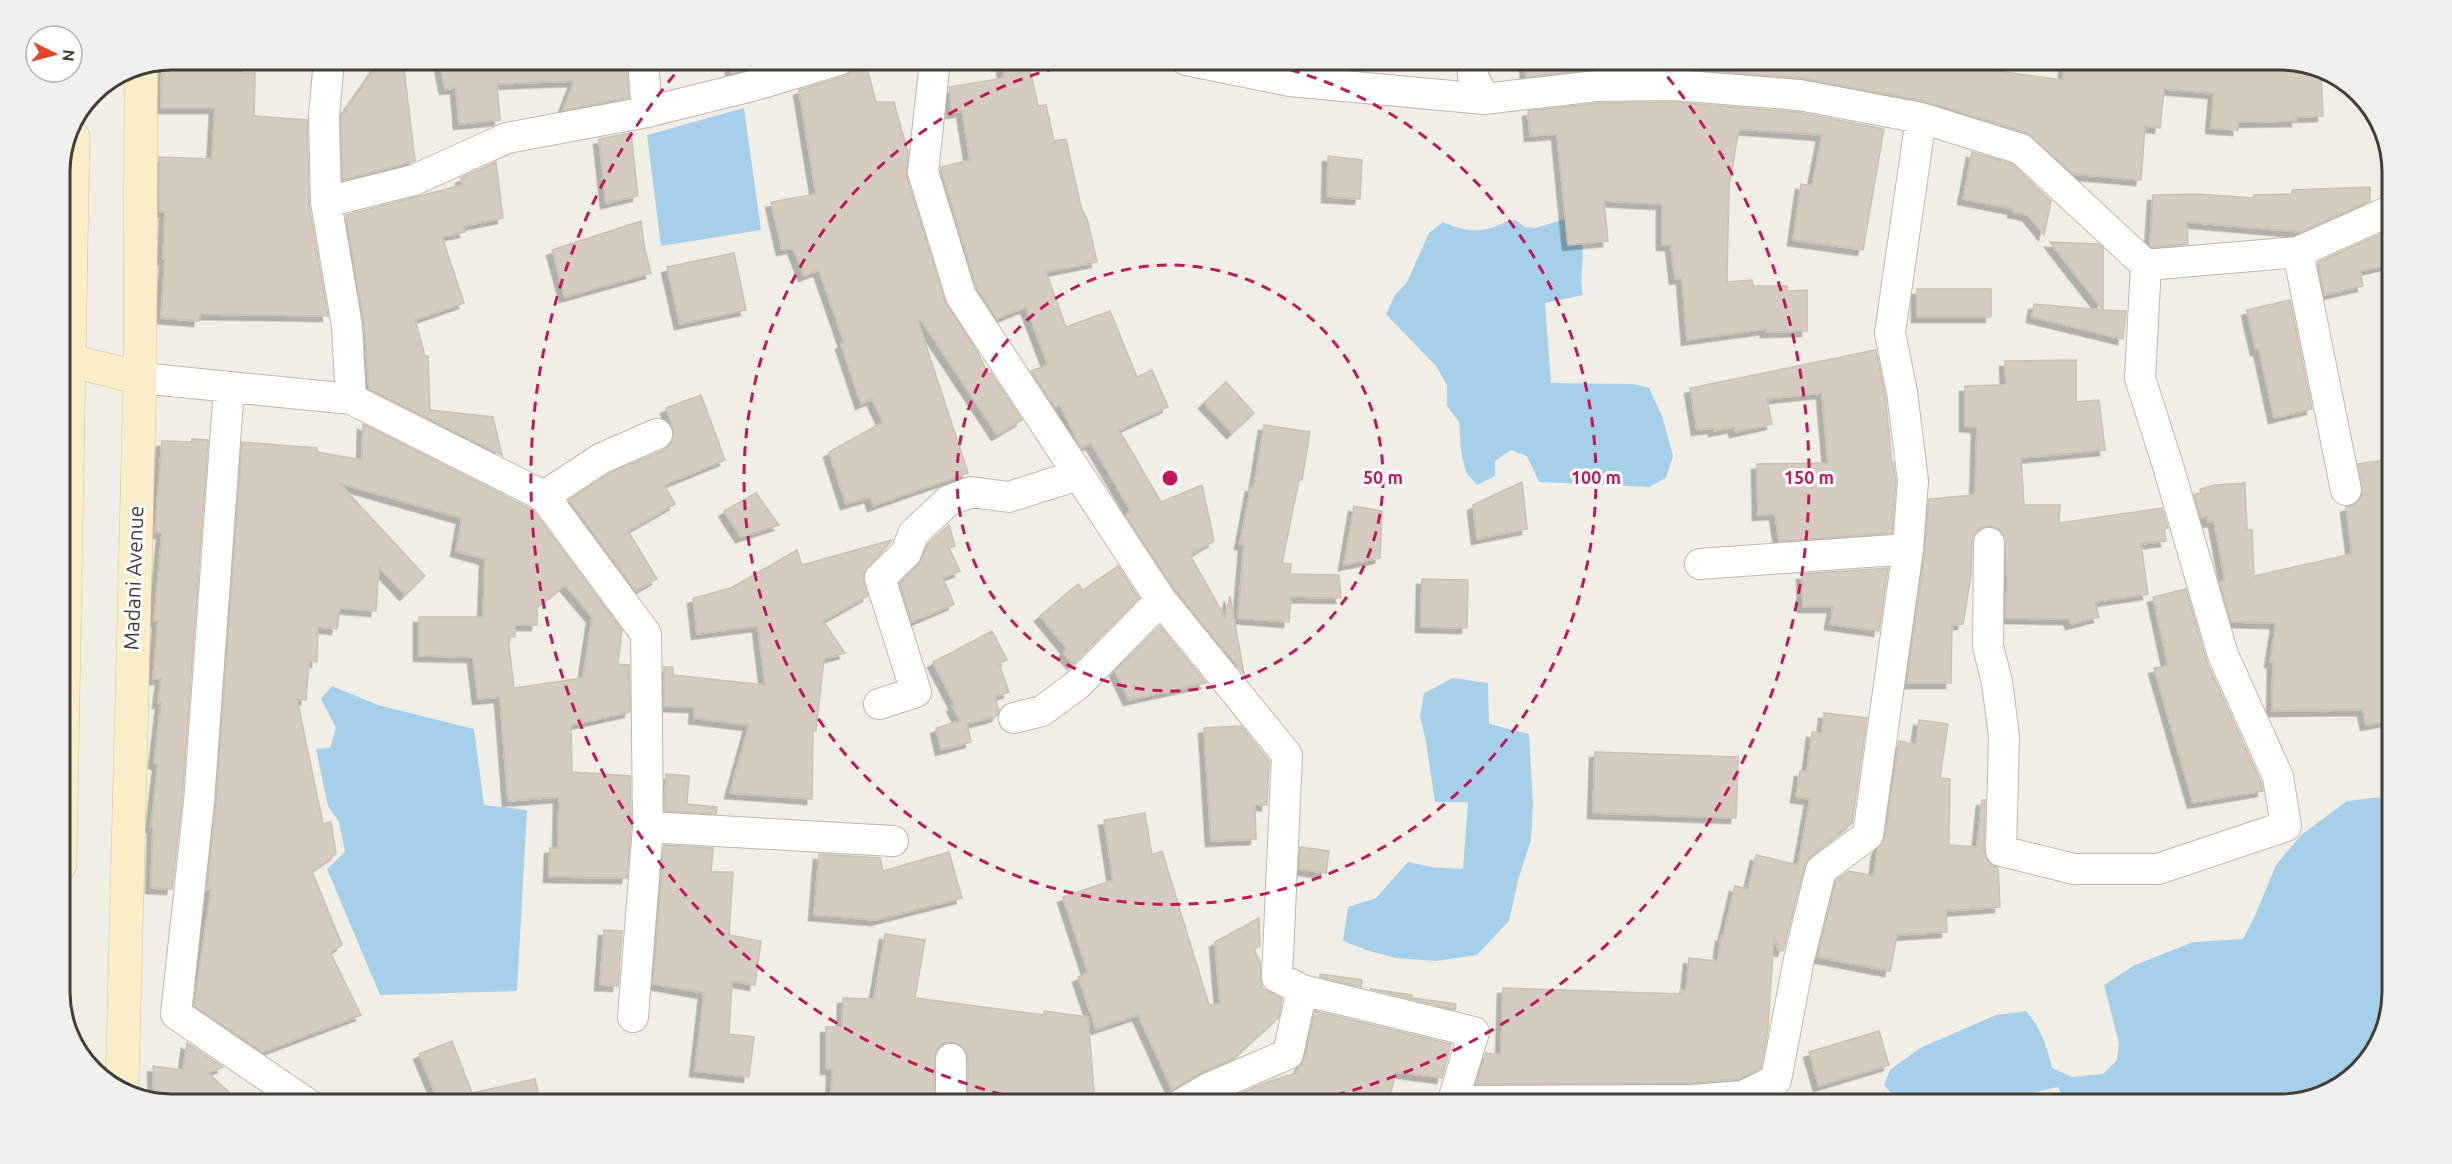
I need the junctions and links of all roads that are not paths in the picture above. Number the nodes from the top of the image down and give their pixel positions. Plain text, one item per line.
1 (328, 70) edge
2 (644, 70) edge
3 (806, 70) edge
4 (934, 70) edge
5 (1236, 70) edge
6 (1473, 70) edge
7 (141, 76) edge
8 (1484, 99) junction
9 (647, 112) junction
10 (1921, 118) junction
11 (72, 158) edge
12 (71, 187) edge
13 (326, 202) junction
14 (2381, 215) edge
15 (2298, 252) junction
16 (2146, 265) junction
17 (71, 362) edge
18 (140, 378) junction
19 (229, 387) junction
20 (351, 399) junction
21 (657, 434) dead end
22 (1078, 475) junction
23 (2346, 490) dead end
24 (544, 496) junction
25 (1989, 543) dead end
26 (1908, 549) junction
27 (1700, 564) dead end
28 (1161, 600) junction
29 (879, 704) dead end
30 (1014, 718) dead end
31 (648, 827) junction
32 (892, 841) dead end
33 (1302, 990) junction
34 (633, 1017) dead end
35 (951, 1059) dead end
36 (122, 1080) edge
37 (293, 1094) edge
38 (951, 1094) edge
39 (1199, 1094) edge
40 (1456, 1094) edge
41 (1747, 1094) edge

1 - 13 street
2 - 9 street
3 - 9 street
4 - 22 street
5 - 8 street
6 - 8 street
7 - 18 main road, Madani Avenue
8 - 10 street
9 - 13 street
10 - 16 street
10 - 26 street
11 - 12 main road
13 - 20 street
14 - 15 street
15 - 16 street
15 - 23 street
16 - 25 street
17 - 18 main road
18 - 19 street
18 - 36 main road, Madani Avenue
19 - 20 street
19 - 37 street
20 - 24 street
21 - 24 street
22 - 28 street
22 - 29 street
24 - 31 street
26 - 27 street
26 - 41 street
28 - 30 street
28 - 33 street
31 - 32 street
31 - 34 street
33 - 39 street
33 - 40 street
35 - 38 street

